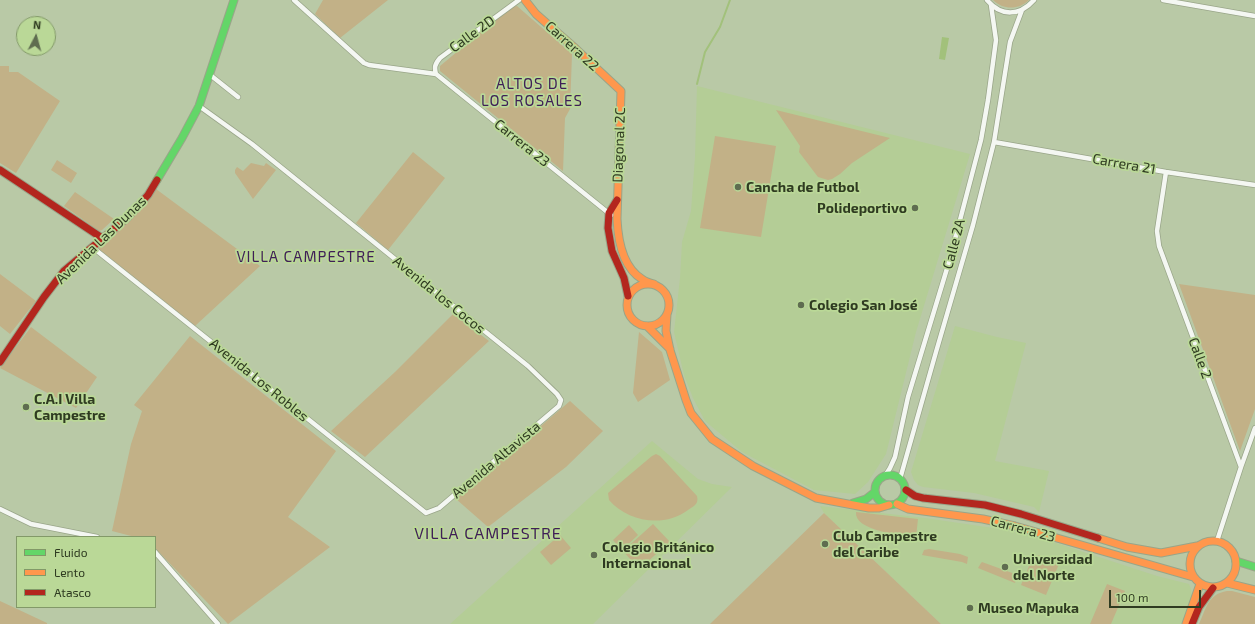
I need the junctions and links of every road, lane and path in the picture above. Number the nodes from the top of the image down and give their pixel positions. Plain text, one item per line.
1 (234, 0) edge
2 (294, 0) edge
3 (519, 0) edge
4 (525, 0) edge
5 (987, 0) edge
6 (1034, 0) edge
7 (1162, 0) edge
8 (991, 5) junction
9 (1022, 10) junction
10 (1255, 16) edge
11 (209, 74) junction
12 (436, 74) junction
13 (621, 91) joint
14 (238, 97) dead end
15 (199, 106) junction
16 (994, 142) junction
17 (0, 170) edge
18 (1166, 172) junction
19 (1255, 186) edge
20 (617, 200) junction
21 (608, 213) junction
22 (617, 219) junction
23 (102, 238) junction
24 (92, 247) junction
25 (654, 284) junction
26 (628, 296) junction
27 (667, 314) junction
28 (647, 326) junction
29 (670, 350) junction
30 (0, 362) edge
31 (561, 400) joint
32 (1255, 428) edge
33 (1241, 467) junction
34 (885, 476) junction
35 (900, 479) junction
36 (906, 490) junction
37 (875, 492) junction
38 (844, 503) junction
39 (897, 504) junction
40 (889, 505) junction
41 (0, 510) edge
42 (426, 513) joint
43 (92, 536) edge
44 (1217, 541) junction
45 (1197, 546) junction
46 (156, 553) edge
47 (1236, 561) junction
48 (1255, 567) edge
49 (1193, 577) junction
50 (1227, 583) junction
51 (1200, 584) junction
52 (1213, 588) junction
53 (1255, 590) edge
54 (218, 624) edge
55 (1186, 624) edge
56 (1192, 624) edge

1 - 11 street, Avenida Las Dunas
2 - 12 street
3 - 12 street, Calle 2D
4 - 13 street, Carrera 22
5 - 8 street
6 - 9 street
7 - 10 street
8 - 9 street
8 - 34 street, Calle 2A
9 - 16 street, Calle 2A
11 - 14 street
11 - 15 street, Avenida Las Dunas
12 - 21 street, Carrera 23
13 - 20 street, Diagonal 2C
15 - 23 street, Avenida Las Dunas
15 - 31 street, Avenida los Cocos
16 - 18 street, Carrera 21
16 - 35 street, Calle 2A
17 - 23 street
18 - 19 street, Carrera 21
18 - 33 street, Calle 2
20 - 21 street, Diagonal 2C
20 - 22 street, Diagonal 2C
21 - 22 street, Carrera 23
21 - 26 street
22 - 25 street
23 - 24 street, Avenida Las Dunas
24 - 30 street, Avenida Las Dunas
24 - 42 street, Avenida Los Robles
25 - 26 street
25 - 27 street
26 - 28 street
27 - 28 street
27 - 29 street
28 - 29 street
29 - 38 street
31 - 42 street, Avenida Altavista
32 - 33 street
33 - 44 street
34 - 35 street
34 - 37 street
35 - 36 street
36 - 39 street
36 - 45 street, Carrera 23
37 - 38 street
37 - 40 street
38 - 40 street
39 - 40 street
39 - 49 street, Carrera 23
41 - 43 street
44 - 45 street
44 - 47 street
45 - 49 street
46 - 54 street
47 - 48 street
47 - 50 street
49 - 51 street
50 - 52 street
50 - 53 street
51 - 52 street
51 - 55 street
52 - 56 street

